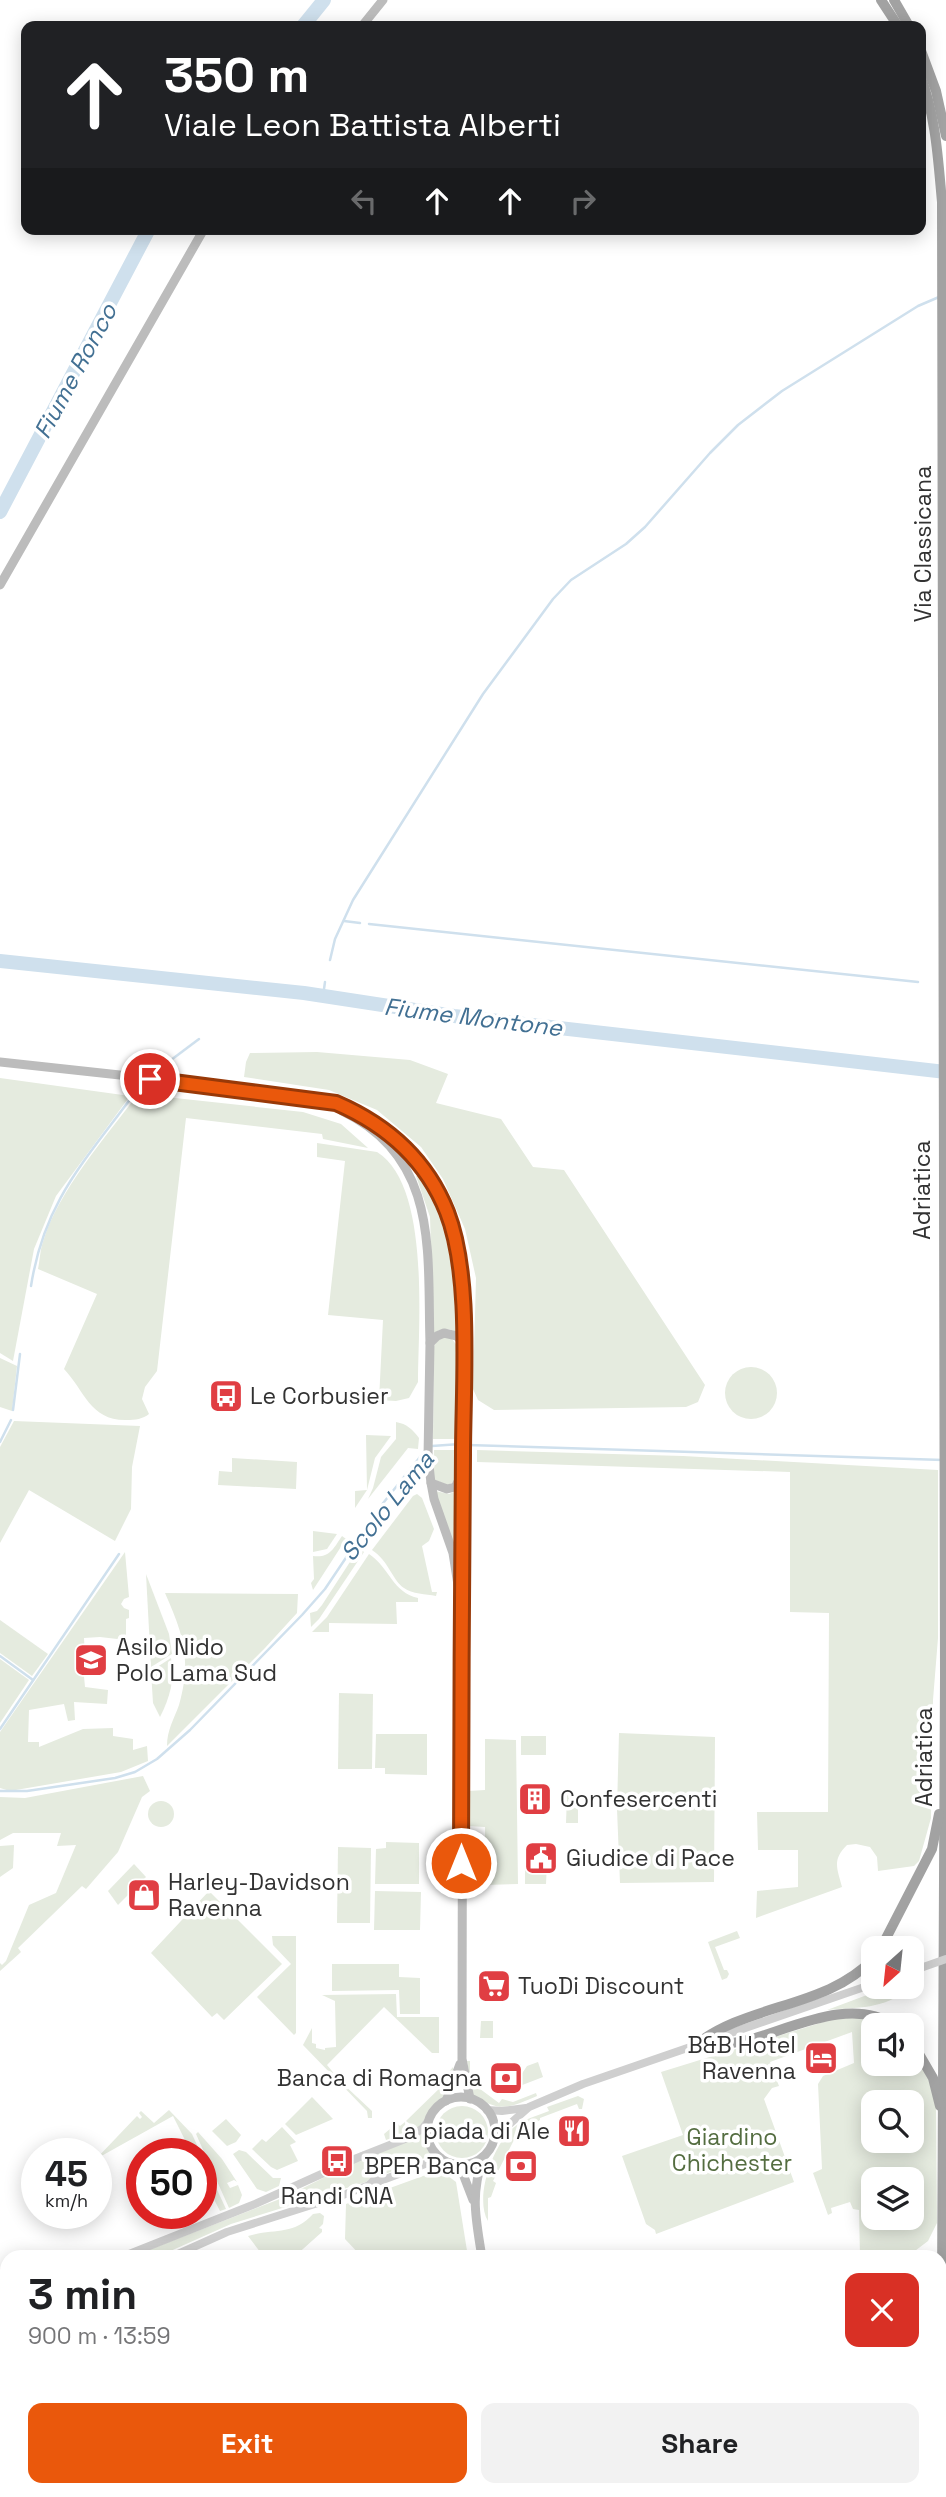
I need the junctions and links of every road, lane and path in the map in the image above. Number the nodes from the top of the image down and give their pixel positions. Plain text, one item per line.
1 (383, 0) edge
2 (881, 0) edge
3 (894, 0) edge
4 (366, 21) edge
5 (895, 21) edge
6 (906, 21) edge
7 (926, 64) edge
8 (926, 90) edge
9 (946, 136) edge
10 (201, 235) edge
11 (0, 585) edge
12 (943, 1016) joint
13 (0, 1062) edge
14 (318, 1101) junction
15 (430, 1343) junction
16 (463, 1343) junction
17 (463, 1473) junction
18 (432, 1483) junction
19 (462, 1607) junction
20 (945, 1676) edge
21 (887, 1936) edge
22 (946, 1959) edge
23 (924, 1966) edge
24 (861, 1970) edge
25 (861, 1988) edge
26 (861, 2014) edge
27 (693, 2047) junction
28 (462, 2059) junction
29 (924, 2063) edge
30 (470, 2099) junction
31 (446, 2101) junction
32 (529, 2107) junction
33 (487, 2110) junction
34 (943, 2115) junction
35 (429, 2120) junction
36 (495, 2137) junction
37 (483, 2157) junction
38 (357, 2158) junction
39 (441, 2158) junction
40 (455, 2165) junction
41 (368, 2186) junction
42 (473, 2200) junction
43 (139, 2250) edge
44 (187, 2250) edge
45 (481, 2250) edge
46 (942, 2250) edge

1 - 4 main road
2 - 5 highway
3 - 6 highway
7 - 9 highway
8 - 12 highway, Via Classicana
10 - 11 main road
12 - 20 highway, Adriatica
13 - 14 main road
14 - 15 main road
14 - 16 main road
15 - 16 main road
15 - 18 main road
16 - 17 main road
17 - 18 main road
17 - 19 main road
18 - 19 main road
19 - 28 main road
20 - 21 highway
20 - 34 highway, Adriatica
22 - 23 street, bridge
24 - 27 highway
25 - 27 street
26 - 27 highway
27 - 32 street
28 - 30 main road
28 - 31 main road
29 - 34 highway
30 - 31 main road
30 - 33 main road
31 - 35 main road
32 - 33 street
32 - 36 street
33 - 36 main road
34 - 46 highway, Adriatica
35 - 38 street
35 - 39 main road
36 - 37 main road
37 - 40 main road
37 - 42 main road
38 - 41 street
38 - 43 street
39 - 40 main road
39 - 41 street
40 - 42 main road
41 - 44 street
42 - 45 main road

